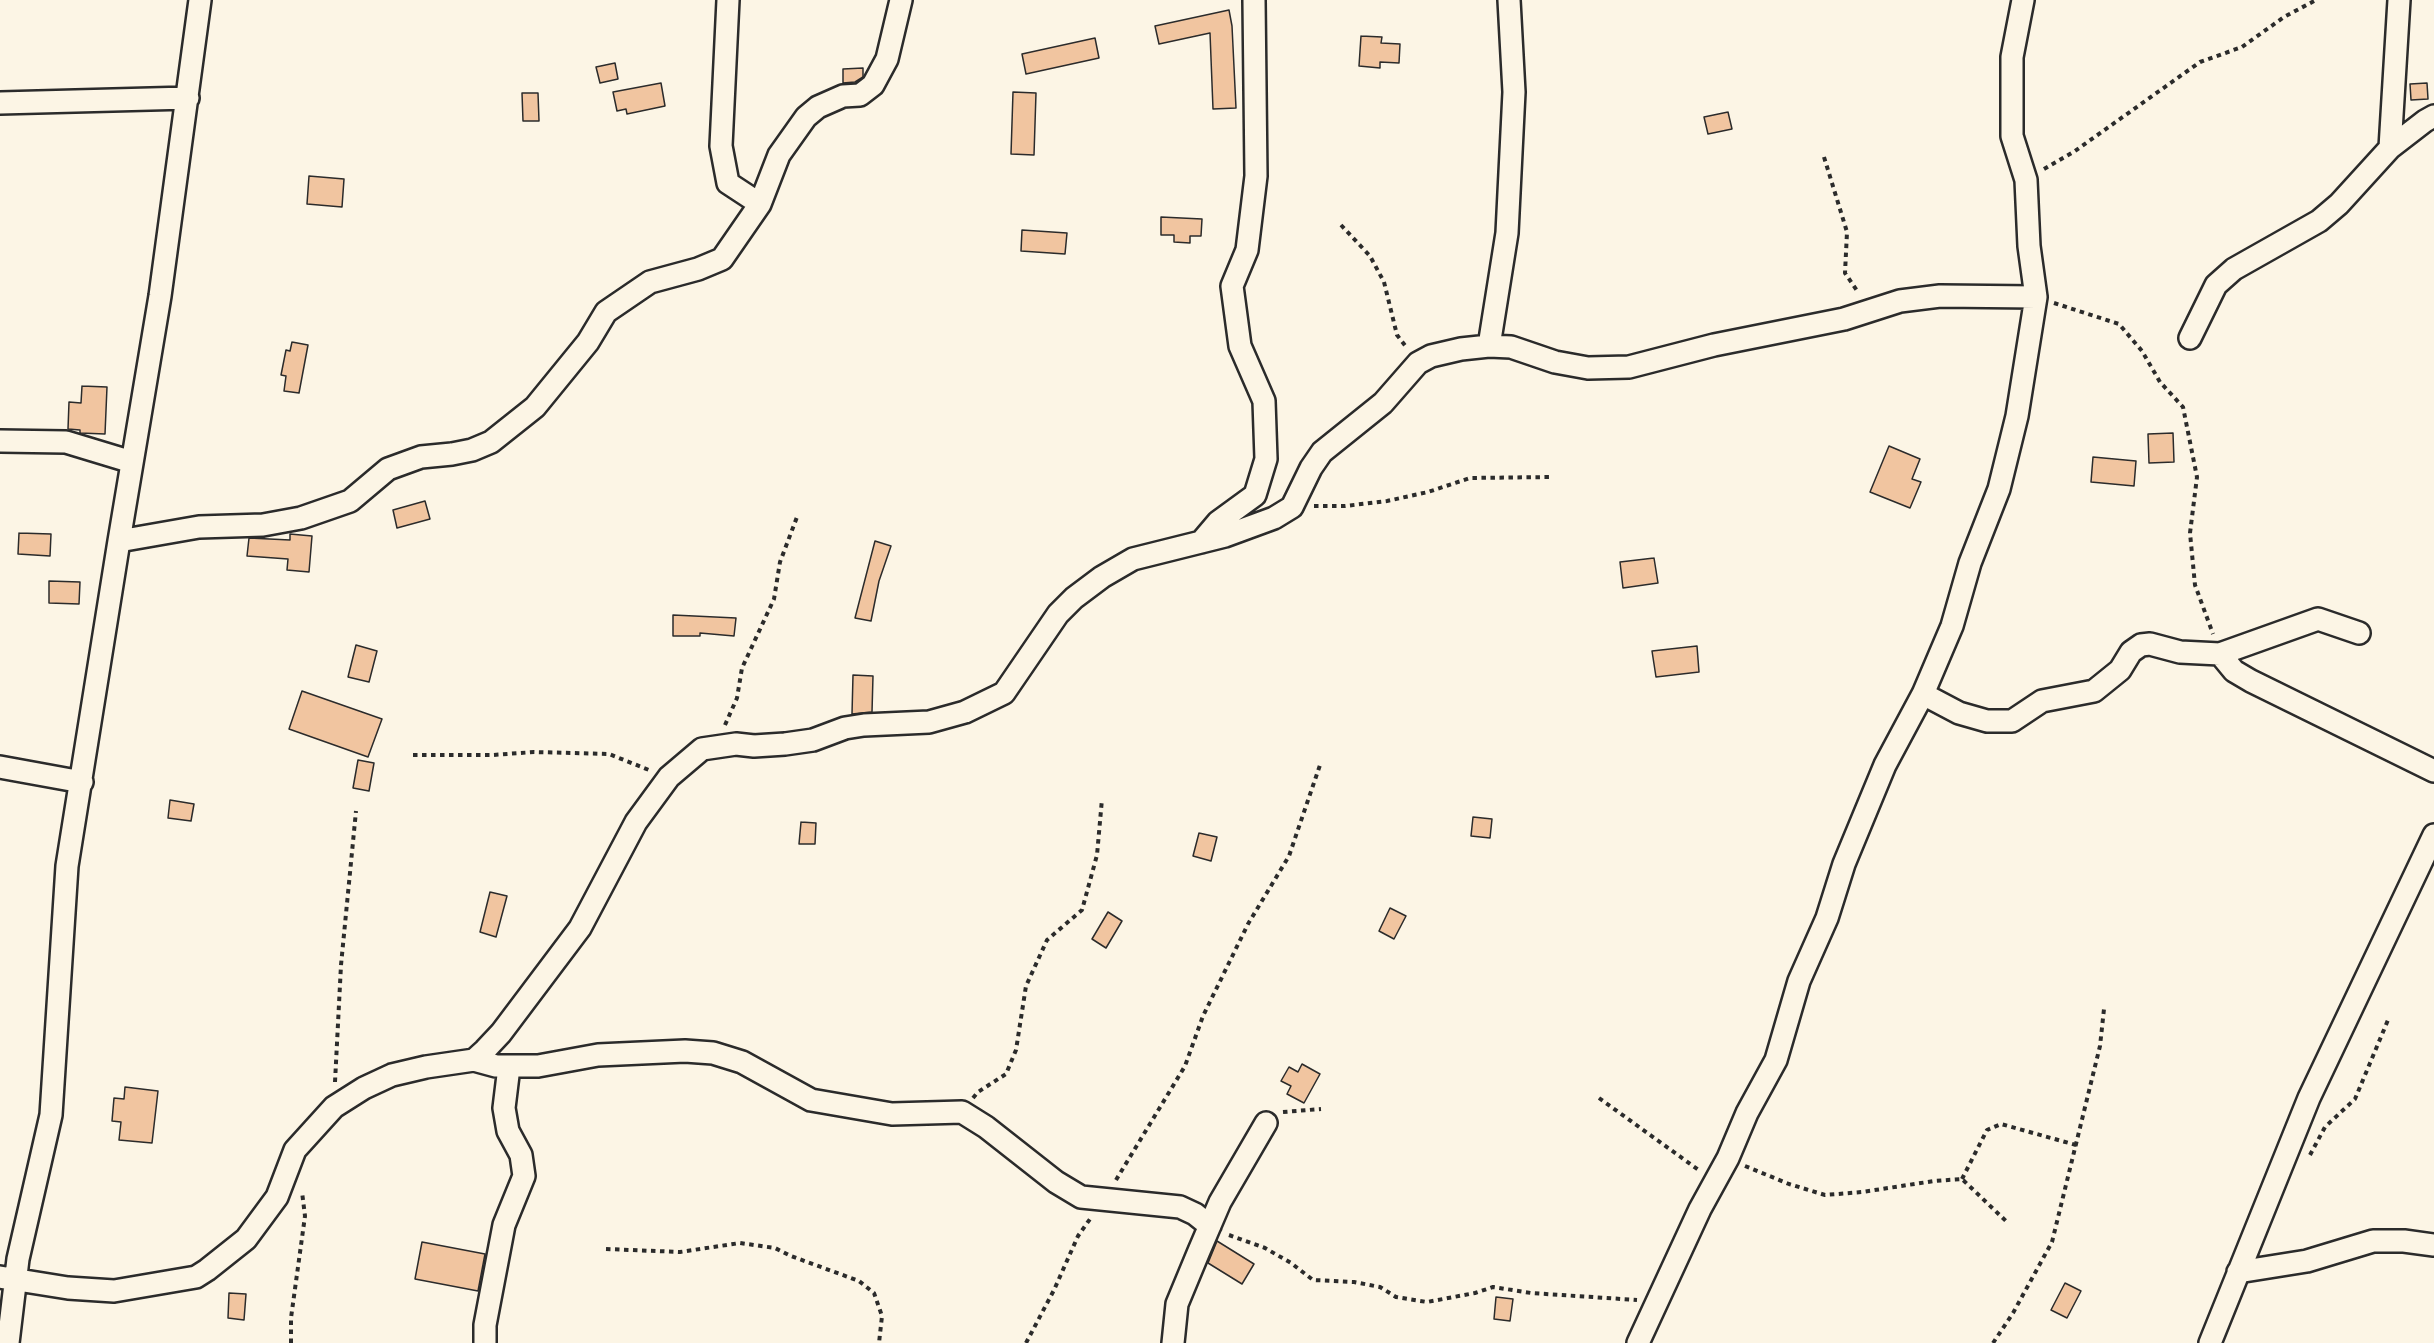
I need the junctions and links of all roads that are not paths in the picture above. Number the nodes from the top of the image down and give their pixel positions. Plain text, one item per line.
1 (200, 0) edge
2 (728, 0) edge
3 (901, 0) edge
4 (1254, 0) edge
5 (1509, 0) edge
6 (2023, 0) edge
7 (2399, 0) edge
8 (188, 98) junction
9 (0, 103) edge
10 (2434, 116) edge
11 (2391, 148) junction
12 (760, 204) junction
13 (2036, 297) junction
14 (2190, 338) dead end
15 (1489, 346) junction
16 (0, 441) edge
17 (132, 462) junction
18 (118, 541) junction
19 (1201, 542) junction
20 (2360, 633) dead end
21 (2220, 654) junction
22 (1923, 694) junction
23 (0, 767) edge
24 (2434, 771) edge
25 (82, 782) junction
26 (2434, 835) edge
27 (474, 1060) junction
28 (509, 1067) junction
29 (1266, 1123) road end
30 (1210, 1226) junction
31 (2434, 1245) edge
32 (2238, 1272) junction
33 (7, 1278) edge
34 (8, 1343) edge
35 (485, 1343) edge
36 (1173, 1343) edge
37 (1638, 1343) edge
38 (2210, 1343) edge

1 - 8 street
2 - 12 street
3 - 12 street
4 - 19 street
5 - 15 street
6 - 13 street
7 - 11 street
8 - 9 street
8 - 17 street
10 - 11 street
11 - 14 street
12 - 18 street
13 - 15 street
13 - 22 street
15 - 19 street
16 - 17 street
17 - 18 street
18 - 25 street
19 - 27 street
20 - 21 street
21 - 22 street
21 - 24 street
22 - 37 street
23 - 25 street
25 - 33 street
26 - 32 street
27 - 28 street
27 - 33 street
28 - 30 street
28 - 35 street
29 - 30 street
30 - 36 street
31 - 32 street
32 - 38 street
33 - 34 street

